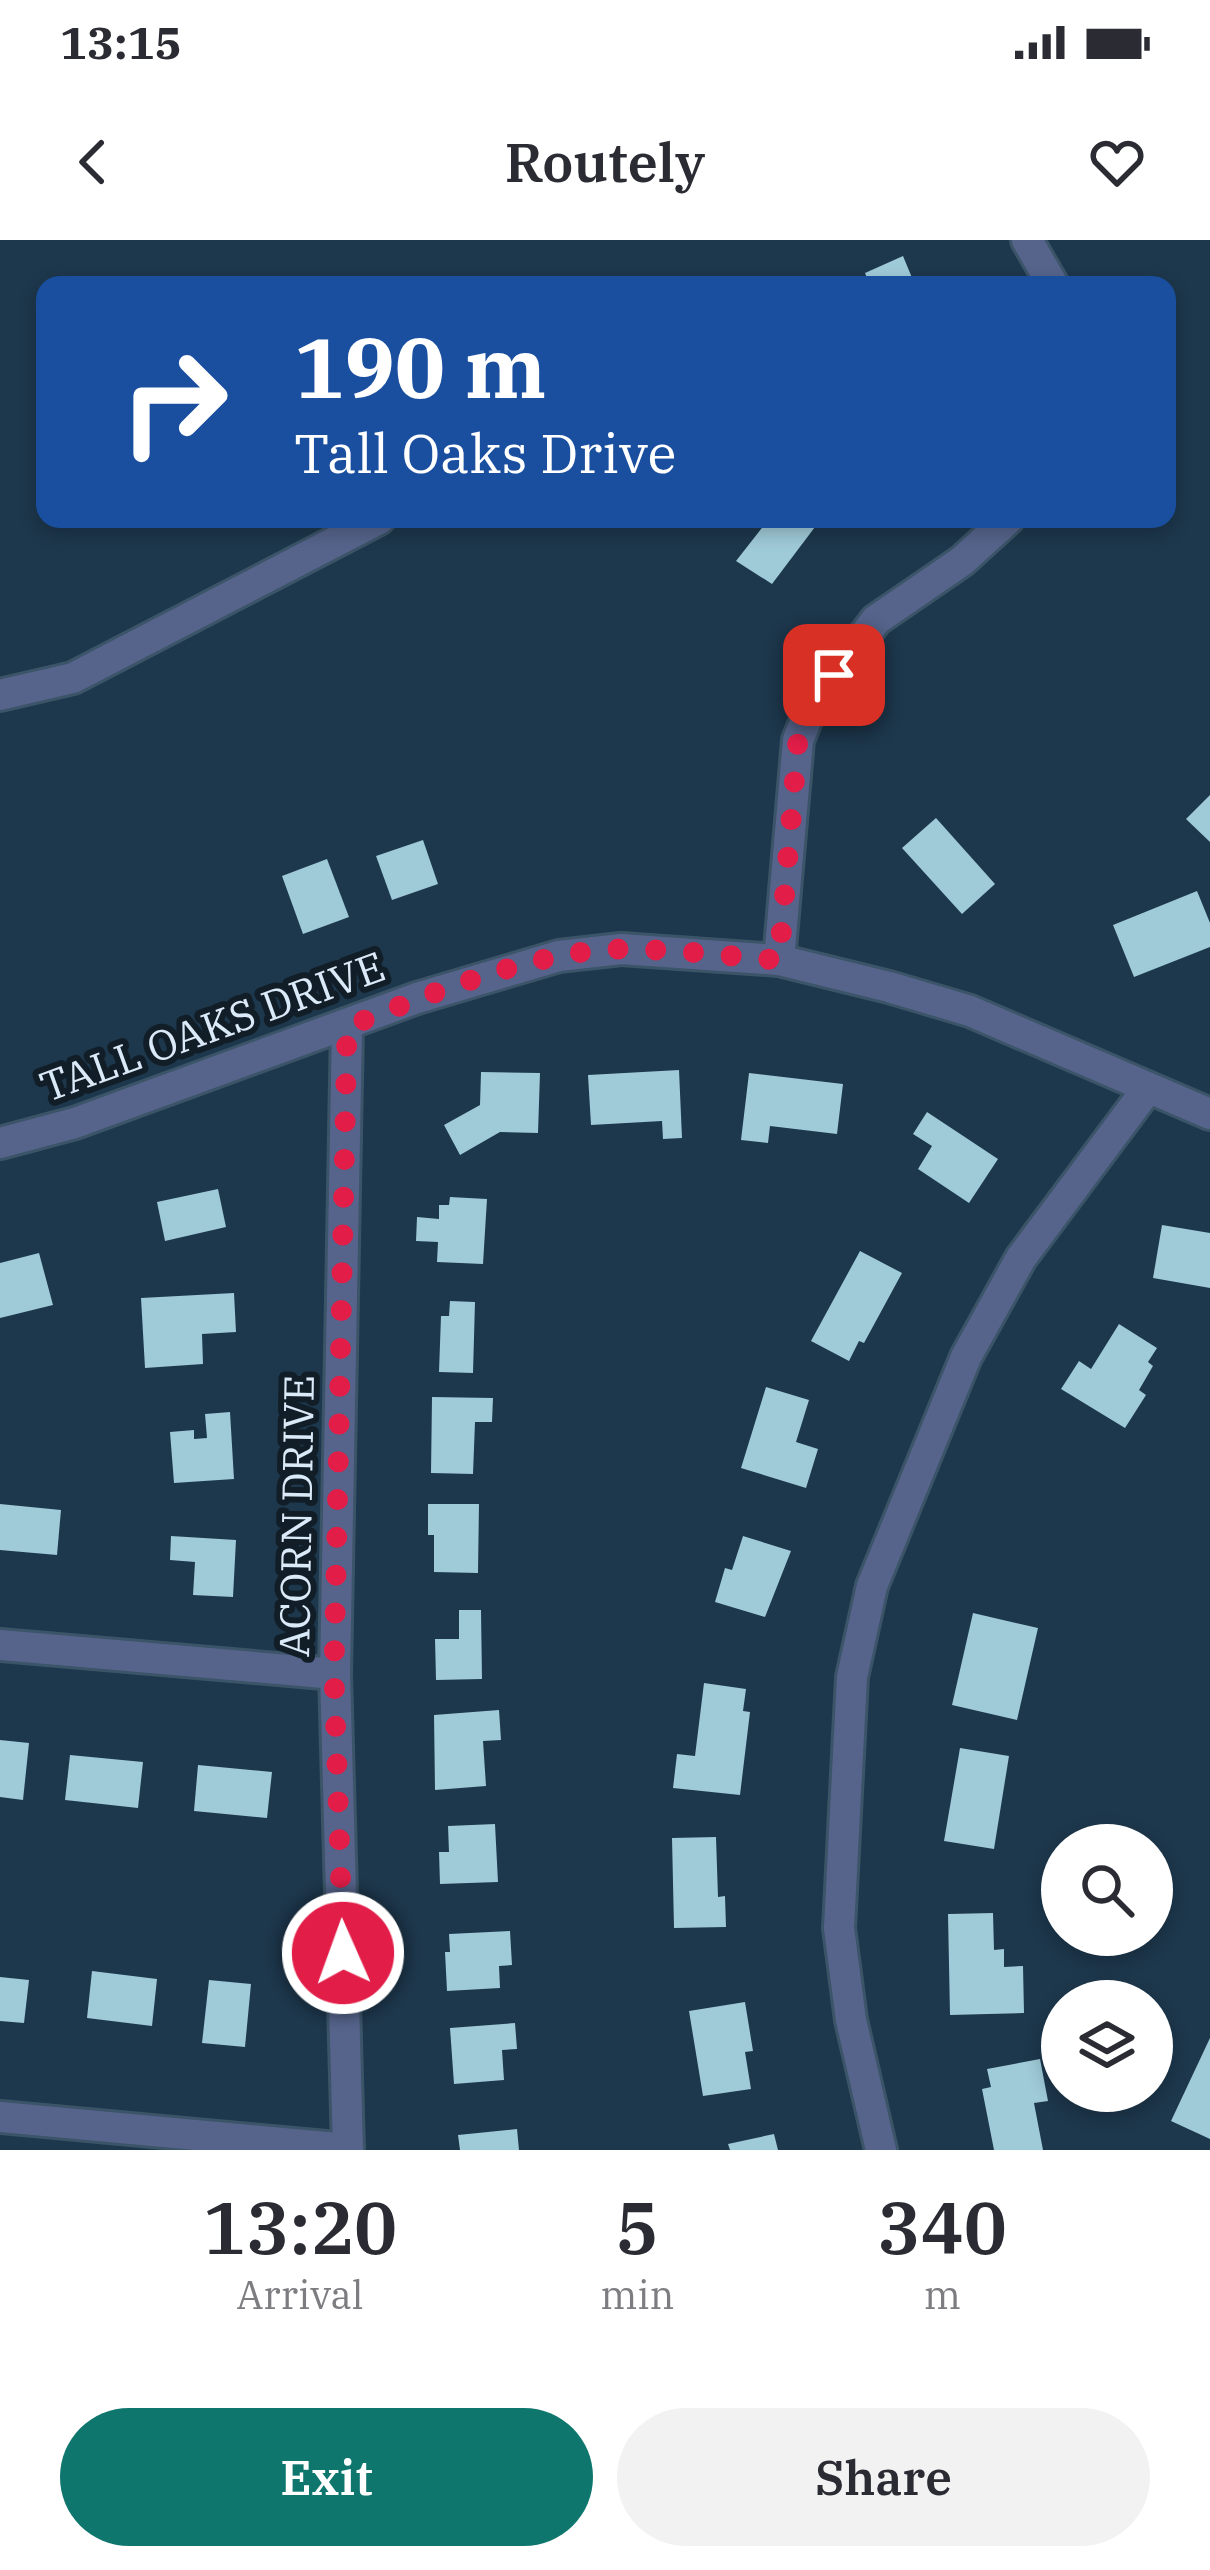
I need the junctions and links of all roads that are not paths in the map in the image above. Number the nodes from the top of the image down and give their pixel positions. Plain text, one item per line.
1 (1027, 240) edge
2 (1048, 276) edge
3 (362, 528) edge
4 (999, 528) edge
5 (0, 695) edge
6 (779, 960) junction
7 (347, 1027) junction
8 (1148, 1088) junction
9 (1210, 1114) edge
10 (0, 1143) edge
11 (0, 1646) edge
12 (334, 1674) junction
13 (0, 2116) edge
14 (348, 2150) edge
15 (881, 2150) edge

1 - 2 street
3 - 5 street
4 - 6 street
6 - 7 street, TALL OAKS DRIVE
6 - 8 street, TALL OAKS DRIVE
7 - 10 street, TALL OAKS DRIVE
7 - 12 street, ACORN DRIVE
8 - 9 street, TALL OAKS DRIVE
8 - 15 street
11 - 12 street
12 - 14 street, ACORN DRIVE
13 - 14 street

